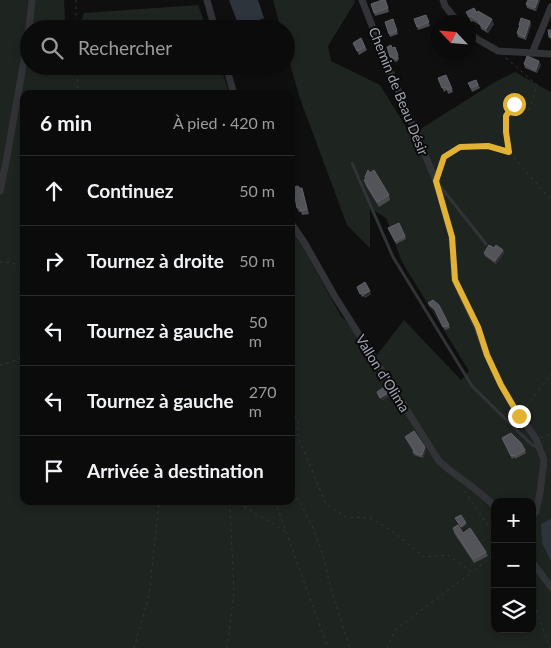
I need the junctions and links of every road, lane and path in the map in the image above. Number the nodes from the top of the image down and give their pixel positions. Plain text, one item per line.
1 (32, 0) edge
2 (76, 0) edge
3 (207, 0) edge
4 (362, 0) edge
5 (443, 0) edge
6 (551, 8) edge
7 (452, 15) edge
8 (30, 20) edge
9 (76, 20) edge
10 (213, 20) edge
11 (476, 38) edge
12 (498, 51) junction
13 (532, 52) junction
14 (551, 54) edge
15 (21, 75) edge
16 (77, 75) edge
17 (229, 75) edge
18 (78, 90) edge
19 (233, 90) edge
20 (509, 152) junction
21 (352, 163) dead end
22 (436, 181) junction
23 (0, 191) edge
24 (551, 200) edge
25 (295, 229) edge
26 (486, 244) dead end
27 (0, 262) edge
28 (20, 265) edge
29 (20, 359) edge
30 (0, 365) edge
31 (551, 374) edge
32 (295, 416) edge
33 (519, 416) junction
34 (551, 434) edge
35 (536, 439) junction
36 (539, 447) junction
37 (465, 490) dead end
38 (295, 493) edge
39 (491, 503) edge
40 (159, 505) edge
41 (229, 505) edge
42 (242, 505) edge
43 (276, 505) edge
44 (536, 512) edge
45 (491, 530) edge
46 (285, 531) junction
47 (491, 557) edge
48 (536, 567) edge
49 (472, 572) junction
50 (551, 587) edge
51 (536, 609) edge
52 (134, 648) edge
53 (226, 648) edge
54 (328, 648) edge
55 (350, 648) edge
56 (387, 648) edge
57 (550, 648) edge

1 - 8 street
2 - 9 path
3 - 10 street
4 - 22 street, Chemin de Beau Désir
5 - 7 street
6 - 13 street
11 - 12 street
12 - 13 street
12 - 20 path
13 - 14 street
15 - 23 street
16 - 18 path
17 - 19 street
20 - 22 path
20 - 24 path
21 - 36 lane
22 - 26 lane
22 - 33 street, Chemin de Beau Désir
25 - 39 street, Vallon d'Olima
27 - 28 path
29 - 30 path
31 - 33 path
32 - 49 path
33 - 35 street, Chemin de Beau Désir
34 - 35 path
35 - 36 street, Chemin de Beau Désir
36 - 44 street, Chemin de Beau Désir
37 - 45 path
38 - 55 path
40 - 52 path
41 - 53 path
42 - 46 path
43 - 46 path
46 - 54 path
47 - 49 path
48 - 50 street
49 - 56 path
51 - 57 path

